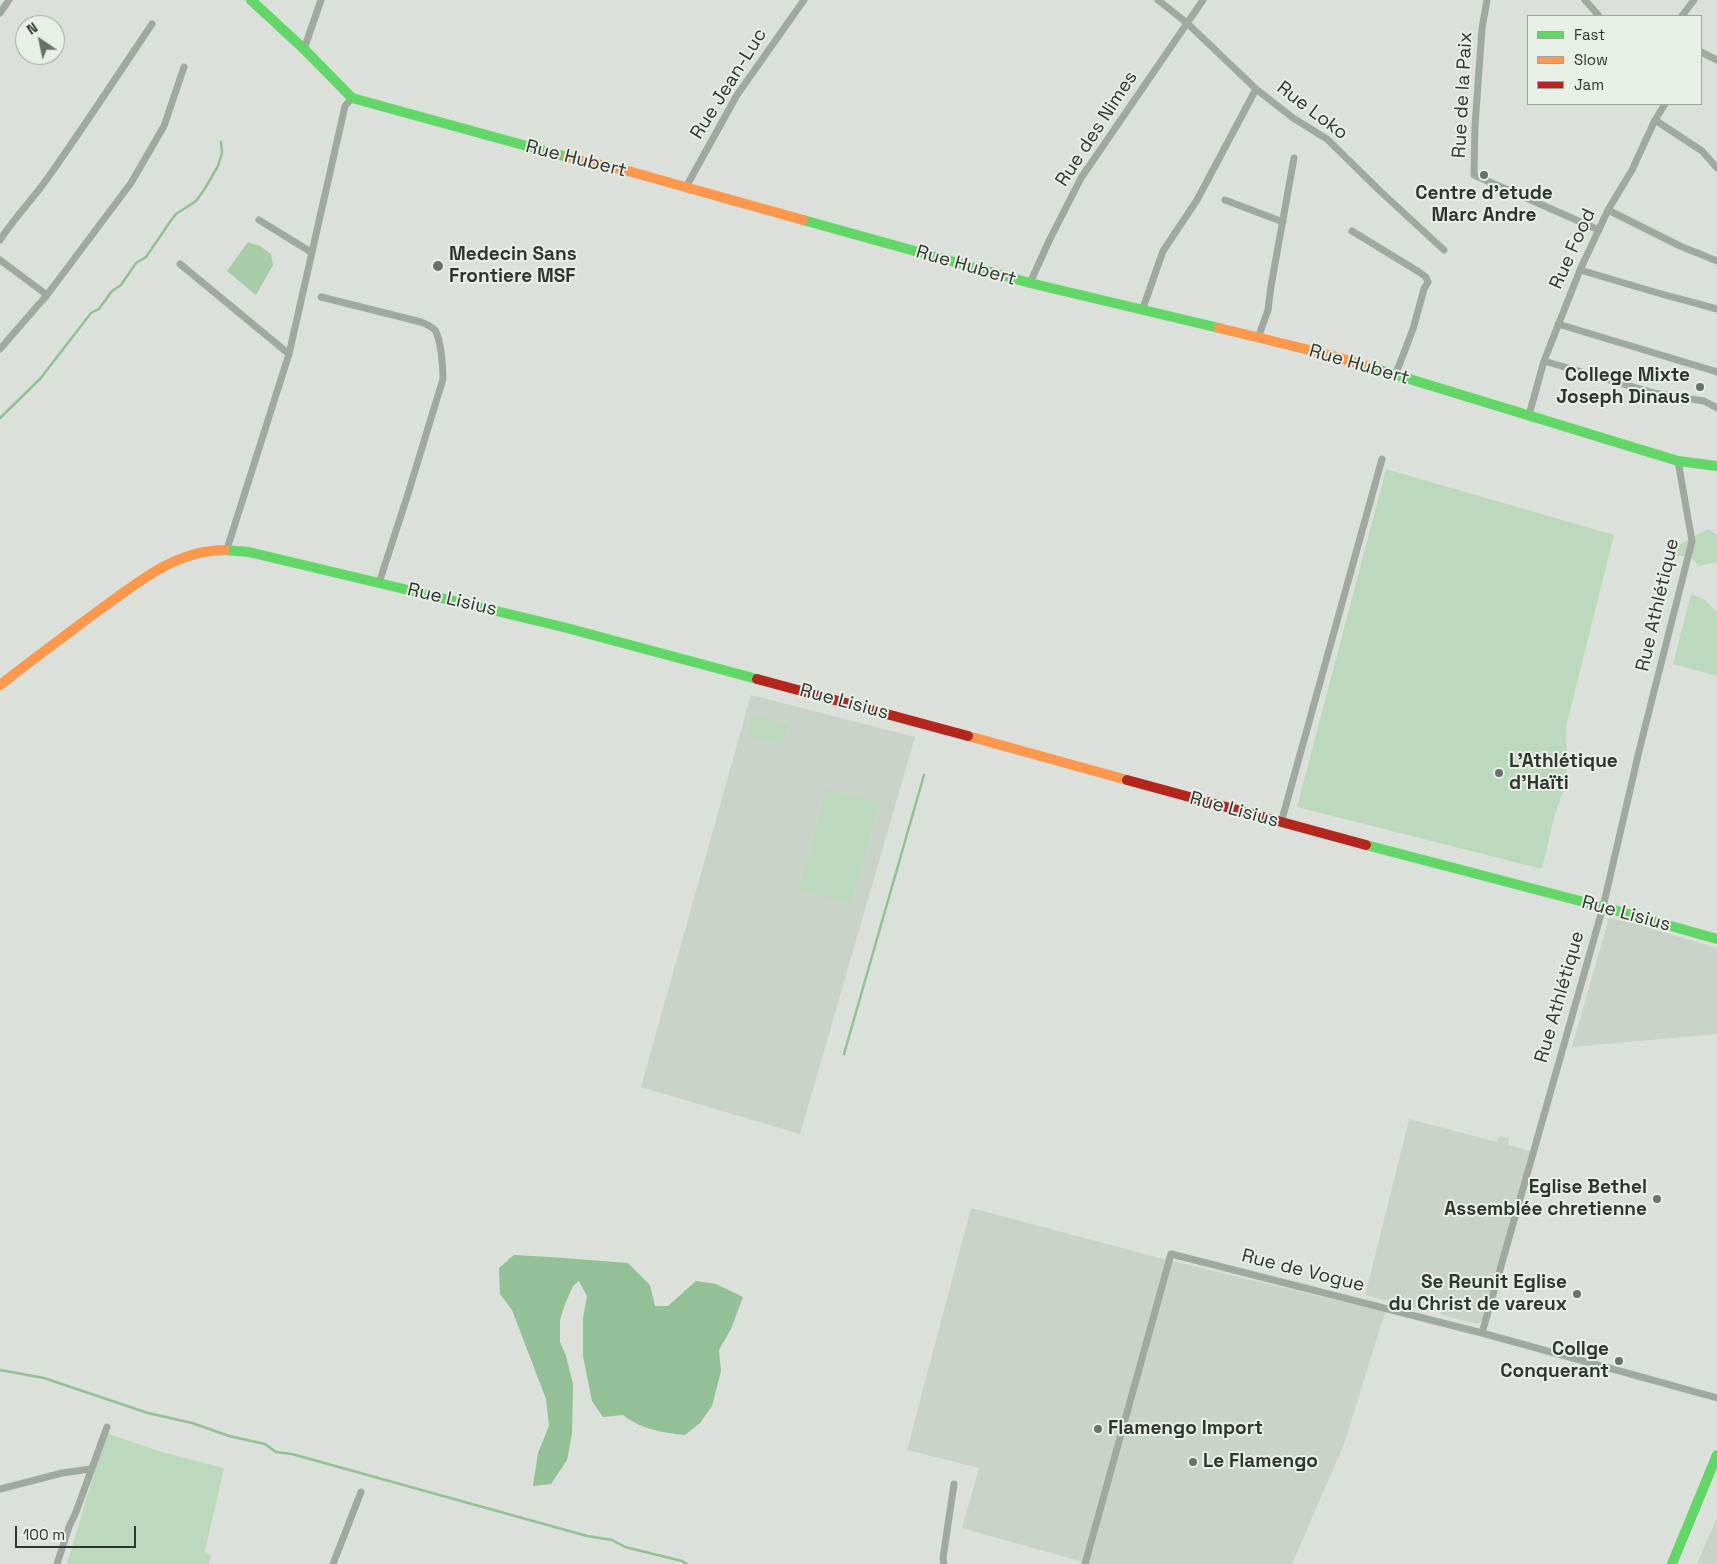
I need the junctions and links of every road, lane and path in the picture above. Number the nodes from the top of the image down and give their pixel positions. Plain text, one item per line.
1 (9, 0) edge
2 (251, 0) edge
3 (321, 0) edge
4 (804, 0) edge
5 (1158, 0) edge
6 (1203, 0) edge
7 (1487, 0) edge
8 (1585, 0) edge
9 (1694, 0) edge
10 (0, 13) edge
11 (1598, 15) edge
12 (1683, 15) edge
13 (1187, 23) junction
14 (152, 24) dead end
15 (304, 49) junction
16 (1702, 52) edge
17 (1717, 60) edge
18 (184, 67) dead end
19 (1256, 89) junction
20 (352, 98) junction
21 (1663, 105) edge
22 (1655, 120) junction
23 (1294, 158) dead end
24 (1717, 168) edge
25 (686, 187) junction
26 (1225, 200) dead end
27 (1608, 210) junction
28 (259, 220) dead end
29 (1283, 222) junction
30 (1600, 230) junction
31 (1352, 231) dead end
32 (0, 240) edge
33 (1444, 250) dead end
34 (311, 252) junction
35 (0, 260) edge
36 (1717, 261) edge
37 (180, 264) dead end
38 (1580, 270) junction
39 (1030, 284) junction
40 (47, 295) junction
41 (321, 297) dead end
42 (1717, 309) edge
43 (1142, 311) junction
44 (1558, 324) junction
45 (1258, 338) junction
46 (0, 349) edge
47 (289, 354) junction
48 (1544, 361) junction
49 (1717, 372) edge
50 (1395, 376) junction
51 (1717, 408) edge
52 (1529, 415) junction
53 (1382, 459) dead end
54 (1678, 462) junction
55 (1717, 466) edge
56 (227, 549) junction
57 (379, 583) junction
58 (0, 686) edge
59 (1281, 823) junction
60 (1603, 907) junction
61 (1717, 939) edge
62 (1482, 1334) junction
63 (1717, 1398) edge
64 (106, 1427) dead end
65 (1717, 1455) edge
66 (90, 1469) junction
67 (954, 1484) dead end
68 (0, 1489) edge
69 (361, 1492) dead end
70 (57, 1564) edge
71 (333, 1564) edge
72 (944, 1564) edge
73 (1085, 1564) edge
74 (1672, 1564) edge

1 - 10 street
2 - 15 street
3 - 15 street
4 - 25 street, Rue Jean-Luc
5 - 13 street, Rue Loko
6 - 13 street, Rue des Nimes
7 - 30 street, Rue de la Paix
8 - 11 street
9 - 12 street
13 - 19 street, Rue Loko
13 - 39 street, Rue des Nimes
14 - 32 street
15 - 20 street
16 - 17 street
18 - 40 street
19 - 33 street, Rue Loko
19 - 43 street
20 - 25 street, Rue Hubert
20 - 34 street
21 - 22 street, Rue Food
22 - 24 street
22 - 27 street, Rue Food
23 - 29 street
25 - 39 street, Rue Hubert
26 - 29 street
27 - 30 street, Rue Food
27 - 36 street
28 - 34 street
29 - 45 street
30 - 38 street, Rue Food
31 - 50 street
34 - 47 street
35 - 40 street
37 - 47 street
38 - 42 street
38 - 44 street, Rue Food
39 - 43 street, Rue Hubert
40 - 46 street
41 - 57 street
43 - 45 street, Rue Hubert
44 - 48 street, Rue Food
44 - 49 street
45 - 50 street, Rue Hubert
47 - 56 street
48 - 51 street
48 - 52 street, Rue Food
50 - 52 street, Rue Hubert
52 - 54 street, Rue Hubert
53 - 59 street
54 - 55 street, Rue Hubert
54 - 60 street, Rue Athlétique
56 - 57 street, Rue Lisius
56 - 58 street, Rue Lisius
57 - 59 street, Rue Lisius
59 - 60 street, Rue Lisius
60 - 61 street, Rue Lisius
60 - 62 street, Rue Athlétique
62 - 63 street, Rue de Vogue
62 - 73 street, Rue de Vogue
64 - 66 street
65 - 74 street
66 - 68 street
66 - 70 street
67 - 72 street
69 - 71 street

